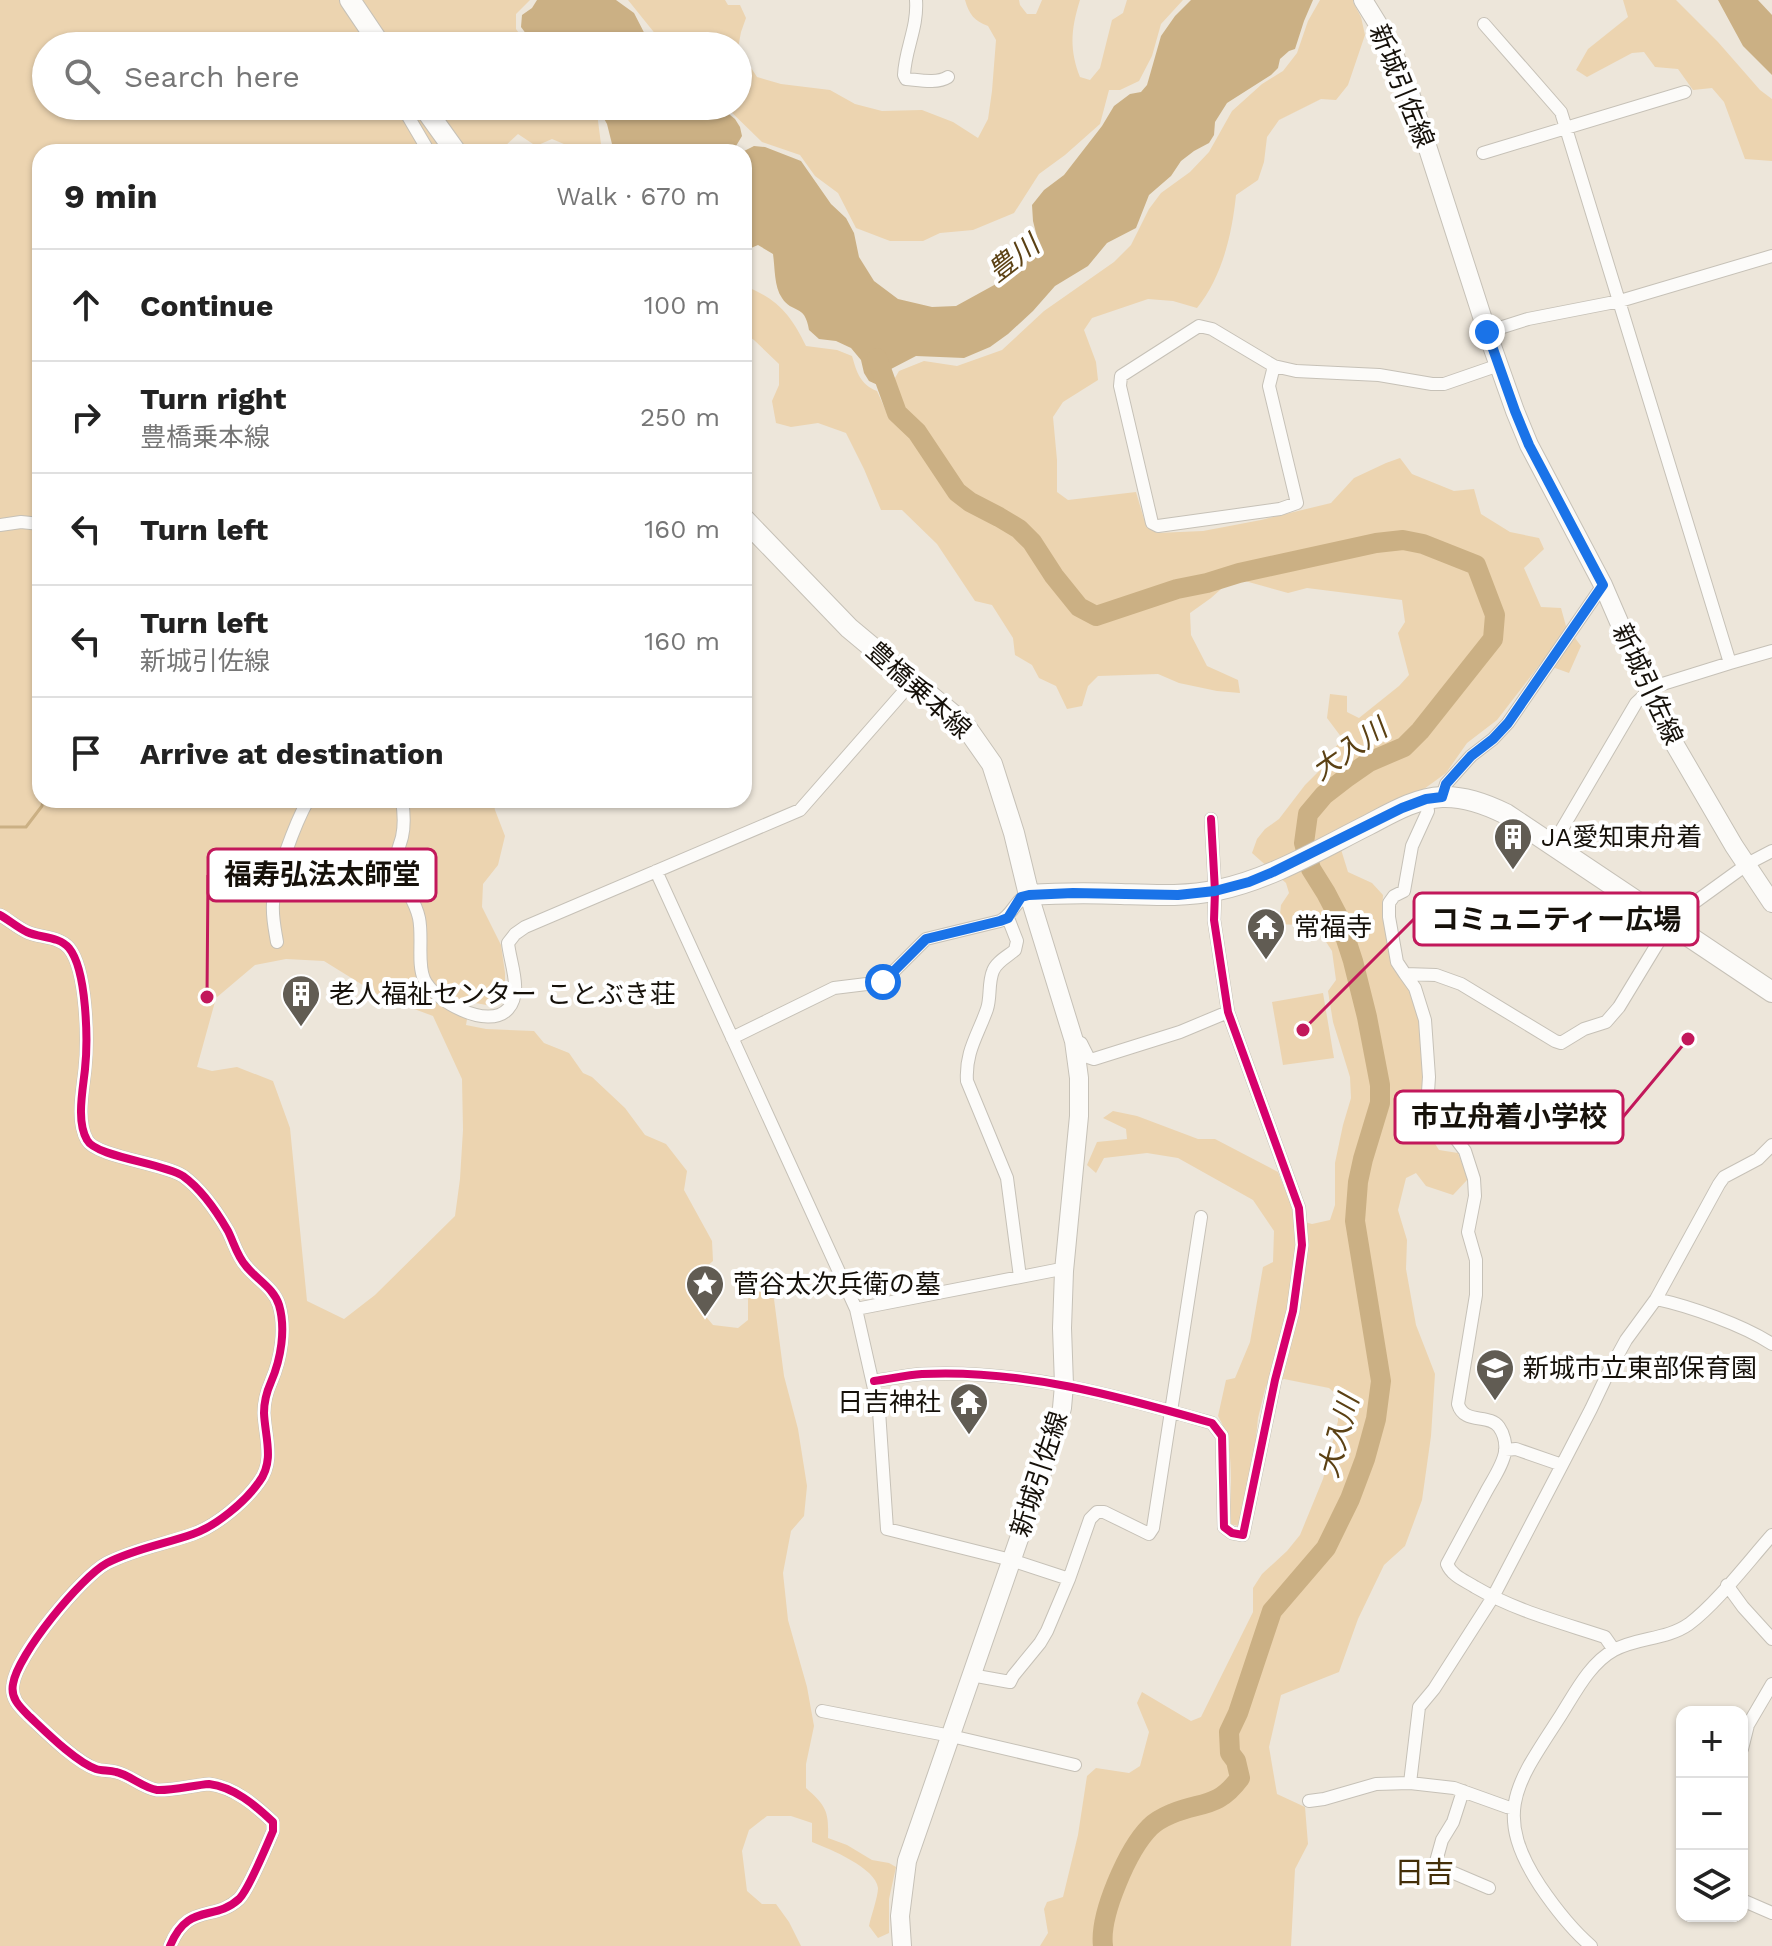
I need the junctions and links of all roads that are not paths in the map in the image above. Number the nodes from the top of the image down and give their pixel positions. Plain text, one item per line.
1 (350, 0) edge
2 (916, 0) edge
3 (1366, 4) edge
4 (1484, 24) dead end
5 (372, 32) edge
6 (948, 77) dead end
7 (1685, 92) dead end
8 (410, 120) edge
9 (433, 120) edge
10 (1566, 127) junction
11 (424, 144) edge
12 (450, 144) edge
13 (1483, 153) dead end
14 (1772, 256) edge
15 (1620, 301) junction
16 (1487, 332) junction
17 (1499, 365) junction
18 (1274, 366) junction
19 (32, 523) edge
20 (0, 525) edge
21 (752, 527) edge
22 (1603, 585) junction
23 (1772, 651) edge
24 (1730, 663) junction
25 (913, 681) junction
26 (1648, 690) junction
27 (1434, 798) junction
28 (305, 808) edge
29 (403, 808) edge
30 (1211, 819) dead end
31 (1552, 846) junction
32 (1772, 851) edge
33 (1747, 865) junction
34 (656, 871) junction
35 (1215, 891) junction
36 (1029, 895) junction
37 (1772, 903) edge
38 (0, 915) edge
39 (1008, 918) junction
40 (1669, 924) junction
41 (277, 942) dead end
42 (1405, 974) junction
43 (1772, 992) edge
44 (1228, 1012) junction
45 (732, 1038) junction
46 (1074, 1041) junction
47 (1772, 1145) edge
48 (1201, 1217) dead end
49 (1064, 1271) junction
50 (1020, 1277) junction
51 (1656, 1299) junction
52 (856, 1309) junction
53 (1772, 1344) edge
54 (874, 1381) junction
55 (1064, 1385) junction
56 (1170, 1411) junction
57 (1505, 1450) junction
58 (1562, 1465) junction
59 (1772, 1535) edge
60 (1011, 1560) junction
61 (1069, 1579) junction
62 (1727, 1585) junction
63 (1493, 1597) junction
64 (1772, 1639) edge
65 (1614, 1650) junction
66 (971, 1675) junction
67 (1772, 1684) edge
68 (822, 1711) dead end
69 (1748, 1725) edge
70 (951, 1736) junction
71 (1075, 1765) dead end
72 (1410, 1783) junction
73 (1463, 1791) junction
74 (1309, 1801) dead end
75 (1513, 1808) junction
76 (1489, 1888) dead end
77 (1748, 1903) edge
78 (1772, 1913) edge
79 (170, 1946) edge
80 (902, 1946) edge
81 (1591, 1946) edge

1 - 5 main road
2 - 6 street
3 - 16 main road, 新城引佐線
4 - 10 street
7 - 10 street
8 - 11 street
9 - 12 main road
10 - 13 street
10 - 15 street
14 - 15 street
15 - 16 street
15 - 24 street
16 - 17 main road, 新城引佐線
17 - 18 street
17 - 22 main road, 新城引佐線
18 - 18 street
19 - 20 street
21 - 25 main road, 豊橋乗本線
22 - 26 main road, 新城引佐線
22 - 27 street
23 - 24 street
24 - 26 street
25 - 34 street
25 - 36 main road, 豊橋乗本線
26 - 31 street
26 - 33 main road, 新城引佐線
27 - 31 main road
27 - 35 main road
27 - 42 street
28 - 41 street
29 - 34 street
30 - 35 street
31 - 40 main road
32 - 33 street
33 - 37 main road, 新城引佐線
33 - 40 street
34 - 45 street
35 - 36 main road
35 - 44 street
36 - 39 street
36 - 46 main road, 新城引佐線
38 - 79 street
39 - 45 street
39 - 50 street
40 - 42 street
40 - 43 main road
42 - 57 street
44 - 46 street
44 - 56 street
45 - 52 street
46 - 49 main road, 新城引佐線
47 - 51 street
48 - 56 street
49 - 50 street
49 - 55 main road, 新城引佐線
50 - 52 street
51 - 53 street
51 - 58 street
52 - 54 street
54 - 55 street
54 - 60 street
55 - 56 street
55 - 60 main road, 新城引佐線
56 - 61 street
57 - 58 street
57 - 63 street
58 - 63 street
59 - 62 street
60 - 61 street
60 - 66 main road, 新城引佐線
61 - 66 street
62 - 64 street
62 - 65 street
63 - 65 street
63 - 72 street
65 - 75 street
66 - 70 main road, 新城引佐線
67 - 69 street
68 - 70 street
70 - 71 street
70 - 80 main road, 新城引佐線
72 - 73 street
72 - 74 street
73 - 75 street
73 - 76 street
75 - 81 street
77 - 78 street

